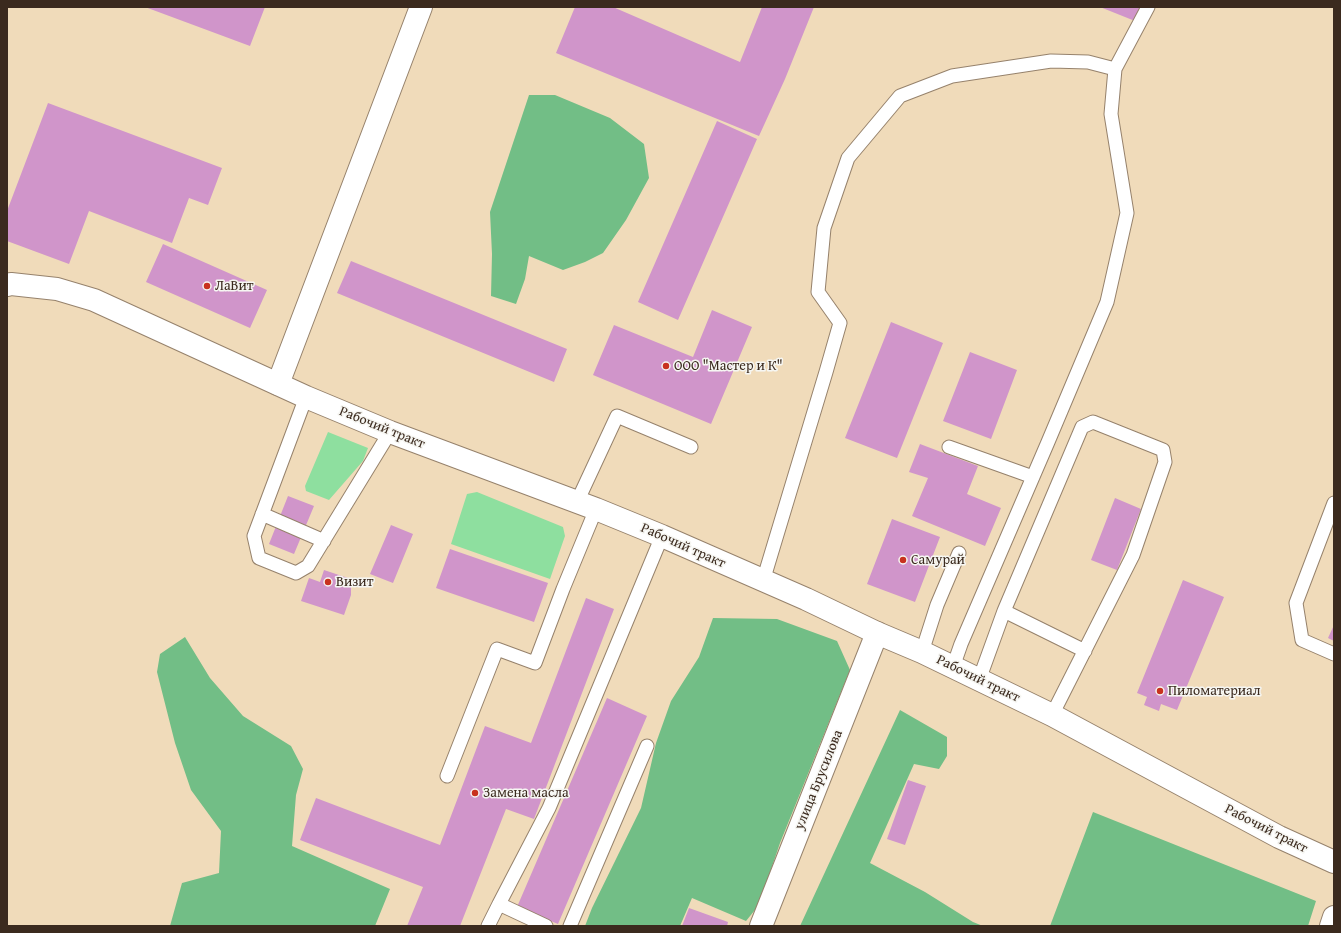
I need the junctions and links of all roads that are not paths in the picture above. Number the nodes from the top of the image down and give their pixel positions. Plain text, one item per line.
1 (421, 7) edge
2 (1148, 7) edge
3 (1115, 69) junction
4 (8, 283) edge
5 (278, 384) junction
6 (306, 396) junction
7 (390, 432) junction
8 (691, 447) dead end
9 (949, 447) dead end
10 (1033, 477) junction
11 (1334, 503) edge
12 (586, 506) junction
13 (262, 514) junction
14 (662, 536) junction
15 (324, 541) junction
16 (959, 553) dead end
17 (763, 581) junction
18 (1004, 610) junction
19 (877, 633) junction
20 (1085, 651) junction
21 (922, 652) junction
22 (1334, 654) edge
23 (954, 667) junction
24 (979, 680) junction
25 (1052, 715) junction
26 (647, 746) dead end
27 (447, 776) dead end
28 (1334, 862) edge
29 (499, 904) junction
30 (1334, 917) edge
31 (488, 926) edge
32 (546, 926) edge
33 (570, 926) edge
34 (761, 926) edge
35 (1331, 926) edge

1 - 5 street
2 - 3 lane
3 - 10 lane
3 - 17 lane
4 - 5 street, Рабочий тракт
5 - 6 street, Рабочий тракт
6 - 7 street, Рабочий тракт
6 - 13 lane
7 - 12 street, Рабочий тракт
7 - 15 lane
8 - 12 lane
9 - 10 lane
10 - 23 lane
11 - 22 lane
12 - 14 street, Рабочий тракт
12 - 27 lane
13 - 15 lane
13 - 15 lane
14 - 17 street, Рабочий тракт
14 - 29 lane
16 - 21 lane
17 - 19 street, Рабочий тракт
18 - 20 lane
18 - 20 lane
18 - 24 lane
19 - 21 street, Рабочий тракт
19 - 34 street, улица Брусилова
20 - 25 lane
21 - 23 street, Рабочий тракт
23 - 24 street, Рабочий тракт
24 - 25 street, Рабочий тракт
25 - 28 street, Рабочий тракт
26 - 33 lane
29 - 31 lane
29 - 32 lane
30 - 35 street

